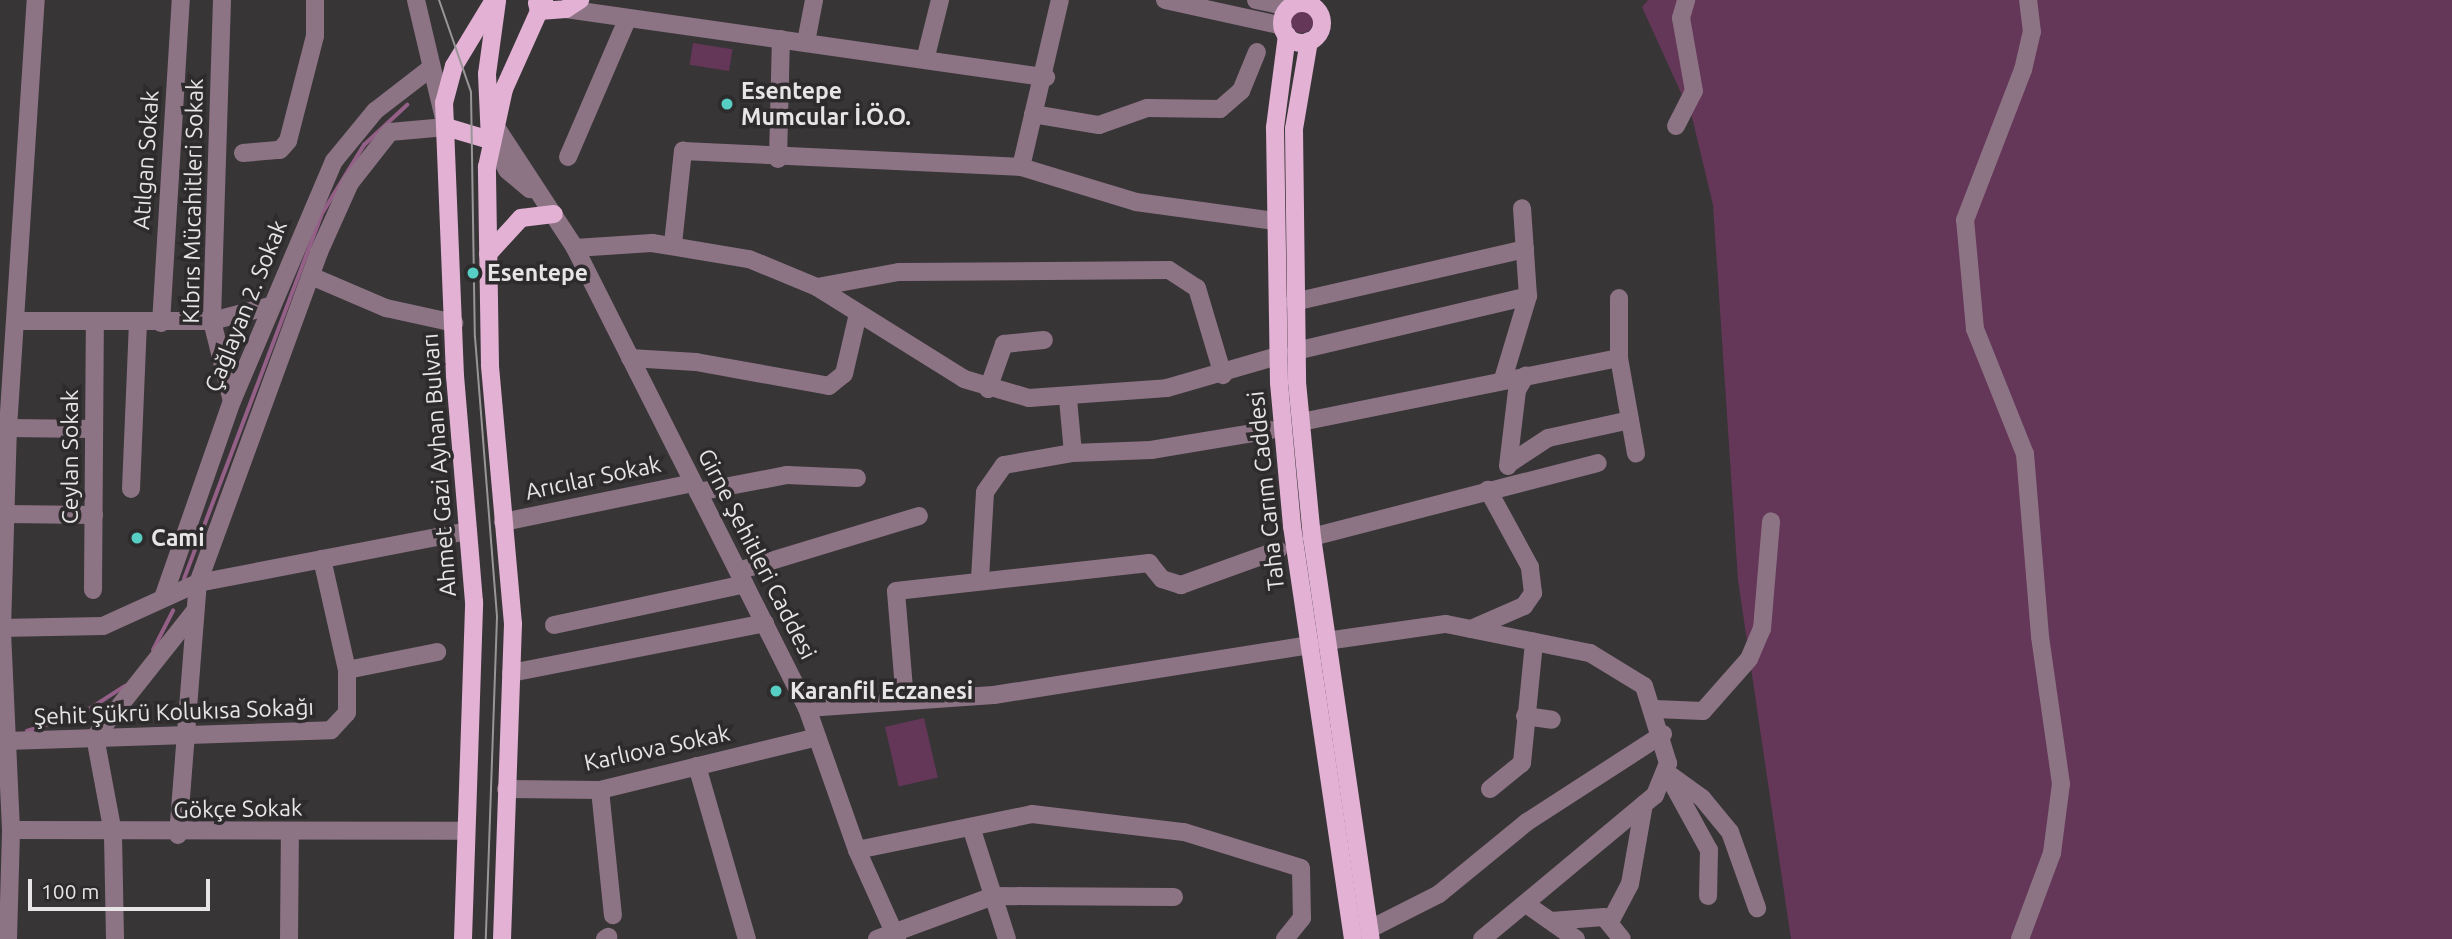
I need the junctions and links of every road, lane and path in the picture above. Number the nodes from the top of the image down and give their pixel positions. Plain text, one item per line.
1 (36, 0) edge
2 (181, 0) edge
3 (222, 0) edge
4 (315, 0) edge
5 (416, 0) edge
6 (495, 0) edge
7 (814, 0) edge
8 (1060, 0) edge
9 (1165, 0) edge
10 (1255, 0) edge
11 (1686, 0) edge
12 (2028, 0) edge
13 (941, 2) edge
14 (539, 4) edge
15 (573, 4) edge
16 (1294, 4) edge
17 (1322, 8) edge
18 (628, 18) junction
19 (1285, 30) junction
20 (781, 39) junction
21 (1309, 41) junction
22 (806, 42) junction
23 (1257, 52) dead end
24 (926, 56) junction
25 (428, 70) junction
26 (1046, 76) junction
27 (1033, 114) junction
28 (1676, 126) dead end
29 (446, 127) junction
30 (492, 132) junction
31 (243, 153) dead end
32 (568, 157) dead end
33 (778, 159) junction
34 (1021, 167) junction
35 (550, 208) junction
36 (1521, 208) dead end
37 (1274, 221) junction
38 (673, 244) junction
39 (575, 248) junction
40 (1525, 248) junction
41 (488, 254) junction
42 (310, 276) junction
43 (817, 287) junction
44 (1528, 296) junction
45 (1619, 298) dead end
46 (1294, 302) junction
47 (270, 306) junction
48 (858, 314) junction
49 (18, 321) junction
50 (212, 321) junction
51 (161, 323) junction
52 (454, 323) junction
53 (95, 324) junction
54 (138, 324) junction
55 (1044, 340) dead end
56 (1296, 351) junction
57 (1278, 356) junction
58 (630, 358) junction
59 (1619, 358) junction
60 (1223, 375) junction
61 (1526, 375) junction
62 (1503, 379) junction
63 (988, 388) junction
64 (1068, 398) junction
65 (232, 401) junction
66 (1630, 420) junction
67 (1301, 422) junction
68 (8, 428) junction
69 (94, 429) junction
70 (1270, 430) dead end
71 (1073, 453) junction
72 (1636, 453) dead end
73 (1510, 463) junction
74 (1598, 463) dead end
75 (858, 478) dead end
76 (696, 488) junction
77 (131, 489) dead end
78 (1493, 489) junction
79 (5, 514) junction
80 (94, 515) junction
81 (919, 516) dead end
82 (1772, 521) dead end
83 (503, 522) junction
84 (468, 531) junction
85 (1312, 537) junction
86 (1278, 550) dead end
87 (322, 559) junction
88 (741, 577) junction
89 (981, 579) junction
90 (198, 583) junction
91 (93, 590) dead end
92 (164, 595) junction
93 (195, 610) junction
94 (765, 622) junction
95 (554, 625) dead end
96 (1, 628) edge
97 (1471, 629) junction
98 (1534, 642) junction
99 (1317, 643) junction
100 (437, 652) dead end
101 (346, 670) junction
102 (511, 673) junction
103 (905, 701) junction
104 (807, 708) junction
105 (1655, 709) junction
106 (1525, 716) junction
107 (1552, 720) dead end
108 (186, 734) junction
109 (1663, 734) junction
110 (95, 737) junction
111 (817, 737) junction
112 (7, 741) junction
113 (697, 766) junction
114 (1666, 772) junction
115 (506, 789) junction
116 (1490, 789) dead end
117 (600, 790) junction
118 (1644, 804) junction
119 (972, 830) junction
120 (11, 831) junction
121 (465, 831) junction
122 (113, 833) junction
123 (290, 833) junction
124 (178, 835) junction
125 (857, 850) junction
126 (993, 896) junction
127 (1708, 896) dead end
128 (1174, 897) dead end
129 (1526, 904) junction
130 (1757, 908) dead end
131 (613, 915) dead end
132 (1611, 920) junction
133 (1550, 921) junction
134 (1371, 934) edge
135 (890, 937) edge
136 (8, 939) edge
137 (115, 939) edge
138 (289, 939) edge
139 (463, 939) edge
140 (502, 939) edge
141 (747, 939) edge
142 (1007, 939) edge
143 (1285, 939) edge
144 (1353, 939) edge
145 (1482, 939) edge
146 (1576, 939) edge
147 (1622, 939) edge
148 (2020, 939) edge

1 - 49 street
2 - 51 street, Atılgan Sokak
3 - 50 street, Kıbrıs Mücahitleri Sokak
4 - 31 street
5 - 25 street
6 - 29 main road, Ahmet Gazi Ayhan Bulvarı
6 - 30 main road
7 - 22 street
8 - 26 street
9 - 19 street
10 - 16 street
11 - 28 street
12 - 148 street
13 - 24 street
14 - 15 main road
14 - 30 main road
15 - 18 street
16 - 17 main road
16 - 19 main road, Taha Carım Caddesi
17 - 21 main road, Taha Carım Caddesi
18 - 20 street
18 - 32 street
19 - 21 main road
19 - 37 main road, Taha Carım Caddesi
20 - 22 street
20 - 33 street
21 - 46 main road, Taha Carım Caddesi
22 - 24 street
23 - 27 street
24 - 26 street
25 - 29 street
25 - 47 street, Çağlayan 2. Sokak
26 - 27 street
27 - 34 street
29 - 30 main road
29 - 42 street, Çağlayan 2. Sokak
29 - 52 main road, Ahmet Gazi Ayhan Bulvarı
30 - 35 street, Girne Şehitleri Caddesi
30 - 41 main road
33 - 34 street
33 - 38 street
34 - 37 street
35 - 39 street, Girne Şehitleri Caddesi
35 - 41 main road
36 - 40 street
37 - 57 main road, Taha Carım Caddesi
38 - 39 street
38 - 43 street
39 - 58 street, Girne Şehitleri Caddesi
40 - 44 street
40 - 46 street
41 - 83 main road
42 - 52 street
42 - 90 street, Çağlayan 2. Sokak
43 - 48 street
43 - 60 street
44 - 56 street
44 - 62 street
45 - 59 street
46 - 56 main road, Taha Carım Caddesi
47 - 50 street
47 - 65 street, Çağlayan 2. Sokak
48 - 58 street
48 - 63 street
49 - 53 street
49 - 68 street
50 - 51 street
50 - 65 street, Kıbrıs Mücahitleri Sokak
51 - 54 street
52 - 84 main road, Ahmet Gazi Ayhan Bulvarı
53 - 54 street
53 - 69 street, Ceylan Sokak
54 - 77 street
55 - 63 street
56 - 67 main road, Taha Carım Caddesi
57 - 60 street
57 - 99 main road, Taha Carım Caddesi
58 - 76 street, Girne Şehitleri Caddesi
59 - 61 street
59 - 66 street
60 - 64 street
61 - 62 street
61 - 73 street
62 - 67 street
63 - 64 street
64 - 71 street
65 - 92 street, Çağlayan 2. Sokak
66 - 72 street
66 - 73 street
67 - 85 main road, Taha Carım Caddesi
68 - 69 street
68 - 79 street
69 - 80 street, Ceylan Sokak
70 - 71 street
71 - 89 street
73 - 78 street
74 - 78 street
75 - 76 street, Arıcılar Sokak
76 - 83 street, Arıcılar Sokak
76 - 88 street, Girne Şehitleri Caddesi
78 - 85 street
78 - 97 street
79 - 80 street
79 - 96 street
80 - 91 street, Ceylan Sokak
81 - 88 street
82 - 105 street
83 - 102 main road
84 - 87 street
84 - 121 main road, Ahmet Gazi Ayhan Bulvarı
85 - 99 main road, Taha Carım Caddesi
86 - 89 street
87 - 90 street
87 - 101 street, Şehit Şükrü Kolukısa Sokağı
88 - 94 street, Girne Şehitleri Caddesi
88 - 95 street
89 - 103 street
90 - 92 street
90 - 93 street, Çağlayan 2. Sokak
92 - 96 street
93 - 108 street, Çağlayan 2. Sokak
93 - 110 street
94 - 102 street
94 - 104 street, Girne Şehitleri Caddesi
96 - 112 street
97 - 98 street
97 - 99 street
98 - 105 street
98 - 106 street
99 - 103 street
99 - 134 main road, Taha Carım Caddesi
99 - 144 main road, Taha Carım Caddesi
100 - 101 street
101 - 108 street, Şehit Şükrü Kolukısa Sokağı
102 - 115 main road
103 - 104 street
104 - 111 street, Girne Şehitleri Caddesi
105 - 109 street
106 - 107 street
106 - 116 street
108 - 110 street, Şehit Şükrü Kolukısa Sokağı
108 - 124 street, Çağlayan 2. Sokak
109 - 114 street
109 - 134 street
110 - 112 street, Şehit Şükrü Kolukısa Sokağı
110 - 122 street
111 - 113 street, Karlıova Sokak
111 - 125 street, Girne Şehitleri Caddesi
112 - 120 street
113 - 117 street, Karlıova Sokak
113 - 141 street
114 - 118 street
114 - 127 street
114 - 130 street
115 - 117 street, Karlıova Sokak
115 - 140 main road
117 - 131 street
118 - 129 street
118 - 132 street
119 - 125 street
119 - 126 street
119 - 143 street
120 - 122 street, Gökçe Sokak
120 - 136 street
121 - 123 street, Gökçe Sokak
121 - 139 main road, Ahmet Gazi Ayhan Bulvarı
122 - 124 street, Gökçe Sokak
122 - 137 street
123 - 124 street, Gökçe Sokak
123 - 138 street
125 - 135 street, Girne Şehitleri Caddesi
126 - 128 street
126 - 135 street
126 - 142 street
129 - 133 street
129 - 145 street
132 - 133 street
132 - 147 street
133 - 146 street

